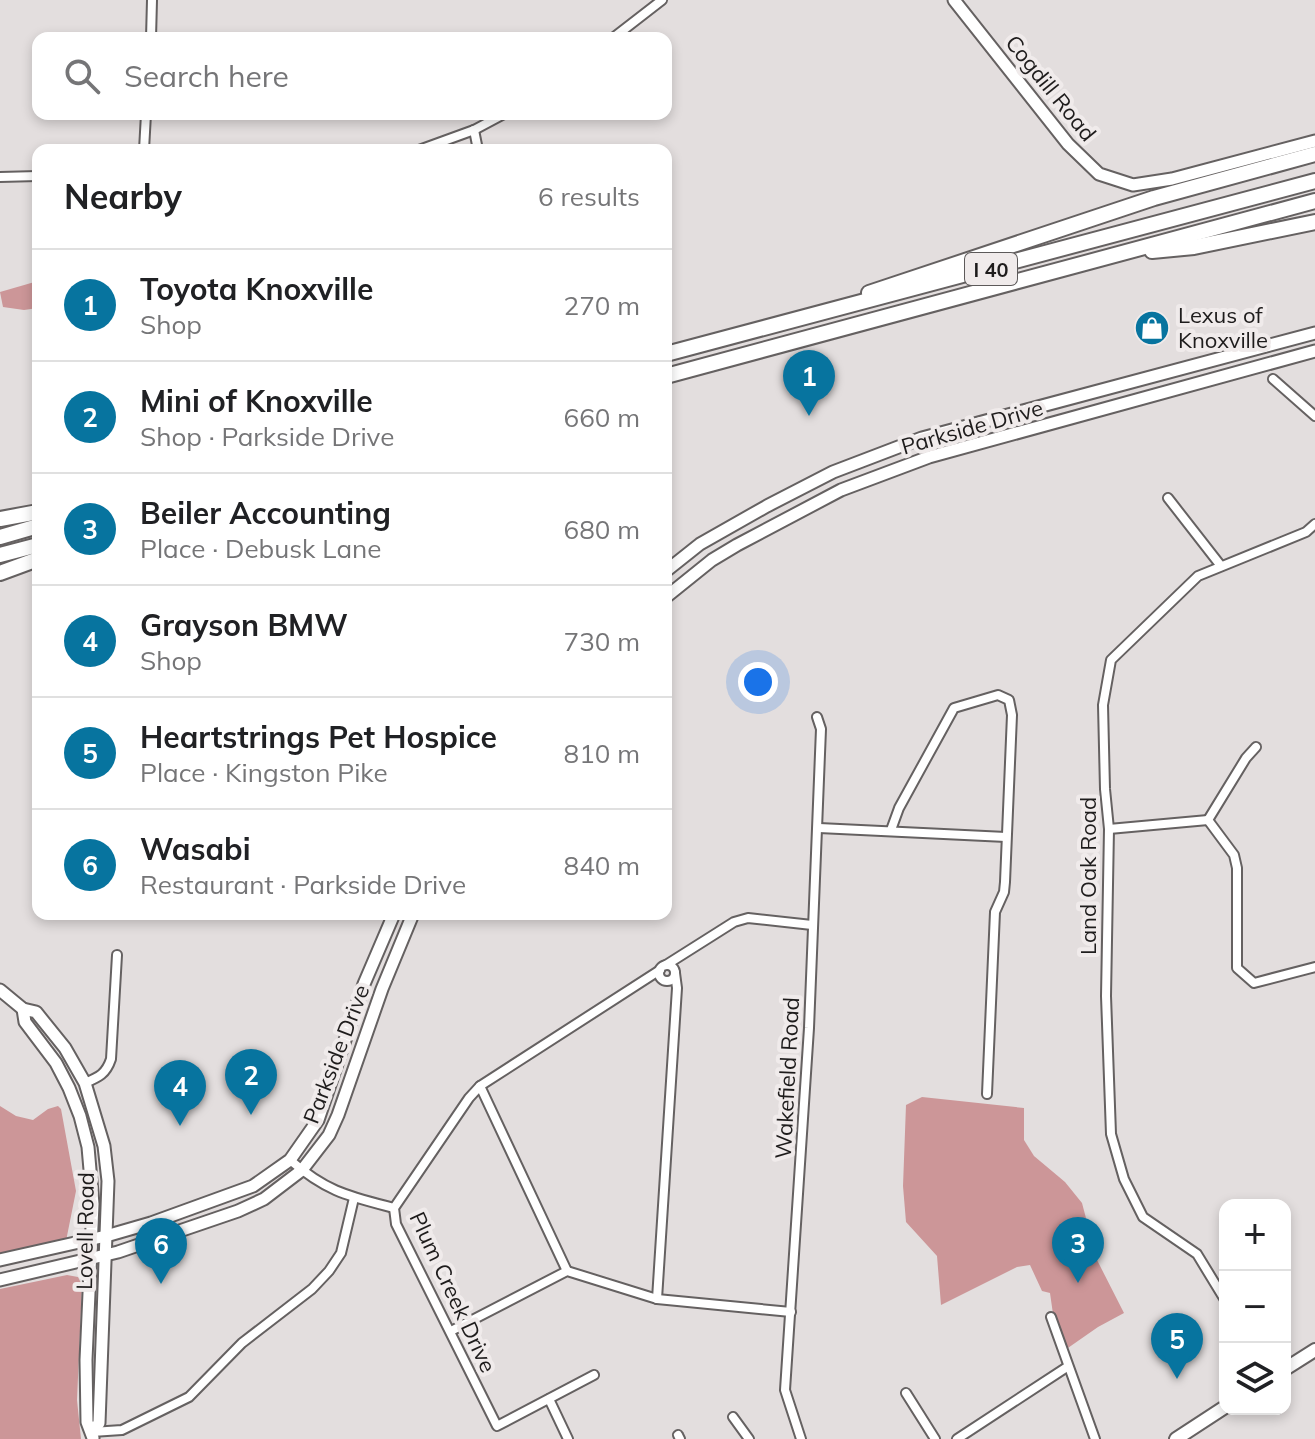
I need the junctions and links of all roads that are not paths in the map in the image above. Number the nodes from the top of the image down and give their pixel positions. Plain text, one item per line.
1 (152, 0) edge
2 (662, 0) edge
3 (954, 0) edge
4 (151, 32) edge
5 (621, 32) edge
6 (146, 120) edge
7 (493, 120) edge
8 (474, 130) junction
9 (1315, 141) edge
10 (144, 144) edge
11 (436, 144) edge
12 (477, 144) edge
13 (1315, 147) edge
14 (1315, 154) edge
15 (32, 176) edge
16 (0, 177) edge
17 (1315, 181) edge
18 (1154, 198) junction
19 (1315, 201) edge
20 (1315, 222) edge
21 (1120, 253) junction
22 (1315, 333) edge
23 (724, 339) junction
24 (1315, 351) edge
25 (672, 352) edge
26 (672, 374) edge
27 (1273, 379) dead end
28 (1315, 416) edge
29 (1168, 498) dead end
30 (32, 513) edge
31 (0, 519) edge
32 (1315, 524) edge
33 (32, 528) edge
34 (0, 537) edge
35 (32, 547) edge
36 (0, 555) edge
37 (32, 561) edge
38 (672, 566) edge
39 (1221, 566) junction
40 (0, 573) edge
41 (672, 592) edge
42 (817, 717) dead end
43 (1256, 747) dead end
44 (1208, 820) junction
45 (819, 828) junction
46 (1109, 829) junction
47 (891, 830) junction
48 (1006, 837) junction
49 (391, 920) edge
50 (410, 920) edge
51 (812, 925) junction
52 (117, 955) dead end
53 (683, 956) junction
54 (1315, 967) edge
55 (675, 972) junction
56 (662, 973) junction
57 (0, 990) edge
58 (675, 1003) junction
59 (23, 1009) junction
60 (85, 1083) junction
61 (480, 1086) junction
62 (69, 1088) junction
63 (987, 1094) dead end
64 (290, 1160) junction
65 (302, 1170) junction
66 (226, 1196) junction
67 (354, 1198) junction
68 (394, 1208) junction
69 (238, 1211) junction
70 (106, 1236) junction
71 (92, 1240) junction
72 (105, 1255) junction
73 (91, 1258) junction
74 (0, 1260) edge
75 (567, 1271) junction
76 (0, 1280) edge
77 (1219, 1290) edge
78 (657, 1299) junction
79 (791, 1312) junction
80 (1051, 1317) dead end
81 (451, 1331) junction
82 (1315, 1350) edge
83 (1291, 1365) edge
84 (1067, 1367) junction
85 (594, 1375) dead end
86 (906, 1393) dead end
87 (549, 1399) junction
88 (1219, 1411) edge
89 (733, 1417) dead end
90 (93, 1436) edge
91 (568, 1439) edge
92 (749, 1439) edge
93 (801, 1439) edge
94 (935, 1439) edge
95 (957, 1439) edge
96 (1095, 1439) edge
97 (1176, 1439) edge

1 - 4 street
2 - 5 street
3 - 9 street, Cogdill Road
6 - 10 street
7 - 8 street
8 - 11 street
8 - 12 street
13 - 18 highway
14 - 18 highway
15 - 16 street
17 - 23 highway, I 40
18 - 23 highway
19 - 21 highway, I 40
20 - 21 highway
21 - 26 highway, I 40
22 - 38 street, Parkside Drive
23 - 25 highway, I 40
24 - 41 street, Parkside Drive
27 - 28 street
29 - 39 street
30 - 31 highway
32 - 39 street, Land Oak Road
33 - 34 highway
35 - 36 highway
37 - 40 highway
39 - 46 street, Land Oak Road
42 - 45 street, Wakefield Road
43 - 44 street
44 - 46 street
44 - 54 street
45 - 47 street
45 - 51 street, Wakefield Road
46 - 77 street, Land Oak Road
47 - 48 street
47 - 48 street
48 - 63 street
49 - 64 street, Parkside Drive
50 - 65 street, Parkside Drive
51 - 53 street, Plum Creek Drive
51 - 79 street, Wakefield Road
52 - 60 street
53 - 55 street, Plum Creek Drive
53 - 56 street, Plum Creek Drive
55 - 56 street
55 - 56 street, Plum Creek Drive
55 - 58 street
56 - 58 street
56 - 61 street, Plum Creek Drive
57 - 59 street, Lovell Road
58 - 78 street
59 - 60 street, Lovell Road
59 - 62 street, Lovell Road
60 - 62 street
60 - 70 street, Lovell Road
61 - 68 street, Plum Creek Drive
61 - 75 street
62 - 71 street, Lovell Road
64 - 65 street
64 - 66 street, Parkside Drive
65 - 67 street
65 - 69 street, Parkside Drive
66 - 69 street
66 - 70 street, Parkside Drive
67 - 68 street
67 - 90 street
68 - 81 street, Plum Creek Drive
69 - 72 street, Parkside Drive
70 - 71 street, Parkside Drive
70 - 72 street, Lovell Road
71 - 73 street, Lovell Road
71 - 74 street, Parkside Drive
72 - 73 street, Parkside Drive
72 - 90 street, Lovell Road
73 - 76 street, Parkside Drive
73 - 90 street, Lovell Road
75 - 78 street
75 - 81 street
78 - 79 street
79 - 93 street, Wakefield Road
80 - 84 street
81 - 87 street, Plum Creek Drive
82 - 83 main road
84 - 95 street
84 - 96 street
85 - 87 street, Plum Creek Drive
86 - 94 street
87 - 91 street
88 - 97 main road
89 - 92 street

